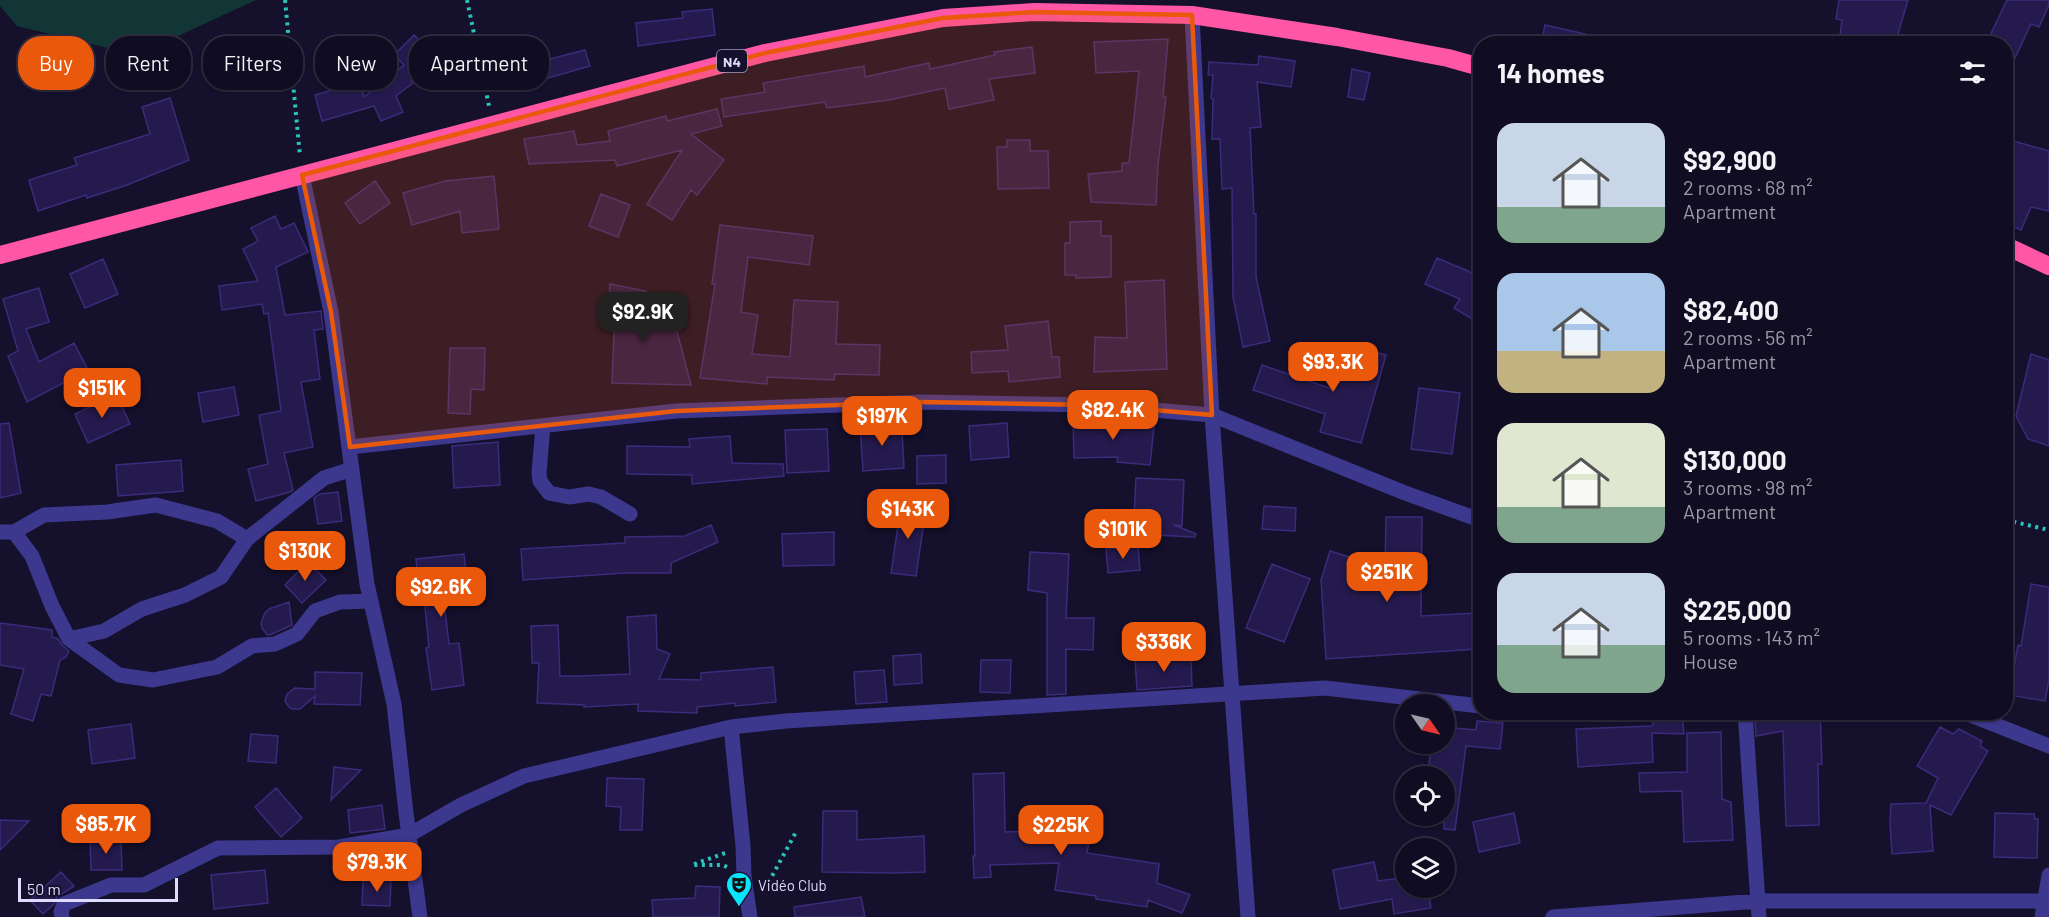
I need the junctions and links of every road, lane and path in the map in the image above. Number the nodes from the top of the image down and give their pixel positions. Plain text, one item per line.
1 (285, 0) edge
2 (466, 0) edge
3 (1192, 15) junction
4 (1473, 65) edge
5 (493, 124) junction
6 (302, 175) junction
7 (2013, 249) edge
8 (0, 255) edge
9 (2049, 266) edge
10 (1212, 415) junction
11 (543, 426) junction
12 (350, 447) junction
13 (352, 469) junction
14 (630, 514) dead end
15 (1473, 517) edge
16 (2013, 522) edge
17 (2049, 531) edge
18 (7, 532) edge
19 (246, 539) junction
20 (371, 601) junction
21 (69, 639) junction
22 (1231, 694) junction
23 (1473, 705) edge
24 (1746, 720) edge
25 (1983, 720) edge
26 (731, 727) junction
27 (2049, 746) edge
28 (796, 832) dead end
29 (409, 835) junction
30 (743, 846) junction
31 (2049, 875) edge
32 (744, 876) junction
33 (763, 900) dead end
34 (1758, 901) junction
35 (2044, 901) junction
36 (62, 917) edge
37 (420, 917) edge
38 (750, 917) edge
39 (1248, 917) edge
40 (1553, 917) edge
41 (1759, 917) edge
42 (2042, 917) edge

1 - 6 path
2 - 5 path
3 - 4 highway, N4
3 - 5 highway, N4
3 - 10 street
5 - 6 highway, N4
6 - 8 highway, N4
6 - 12 street
7 - 9 highway
10 - 11 street
10 - 15 street
10 - 22 street
11 - 12 street
11 - 14 street
12 - 13 street
13 - 19 street
13 - 20 street
16 - 17 path
18 - 19 street
18 - 21 street
19 - 21 street
20 - 21 street
20 - 29 street
22 - 23 street
22 - 26 street
22 - 39 street
24 - 34 street
25 - 27 street
26 - 29 street
26 - 30 street
28 - 33 path
29 - 36 street
29 - 37 street
30 - 32 street
30 - 32 path
31 - 35 street
32 - 38 street
34 - 35 street
34 - 40 street
34 - 41 street
35 - 42 street

